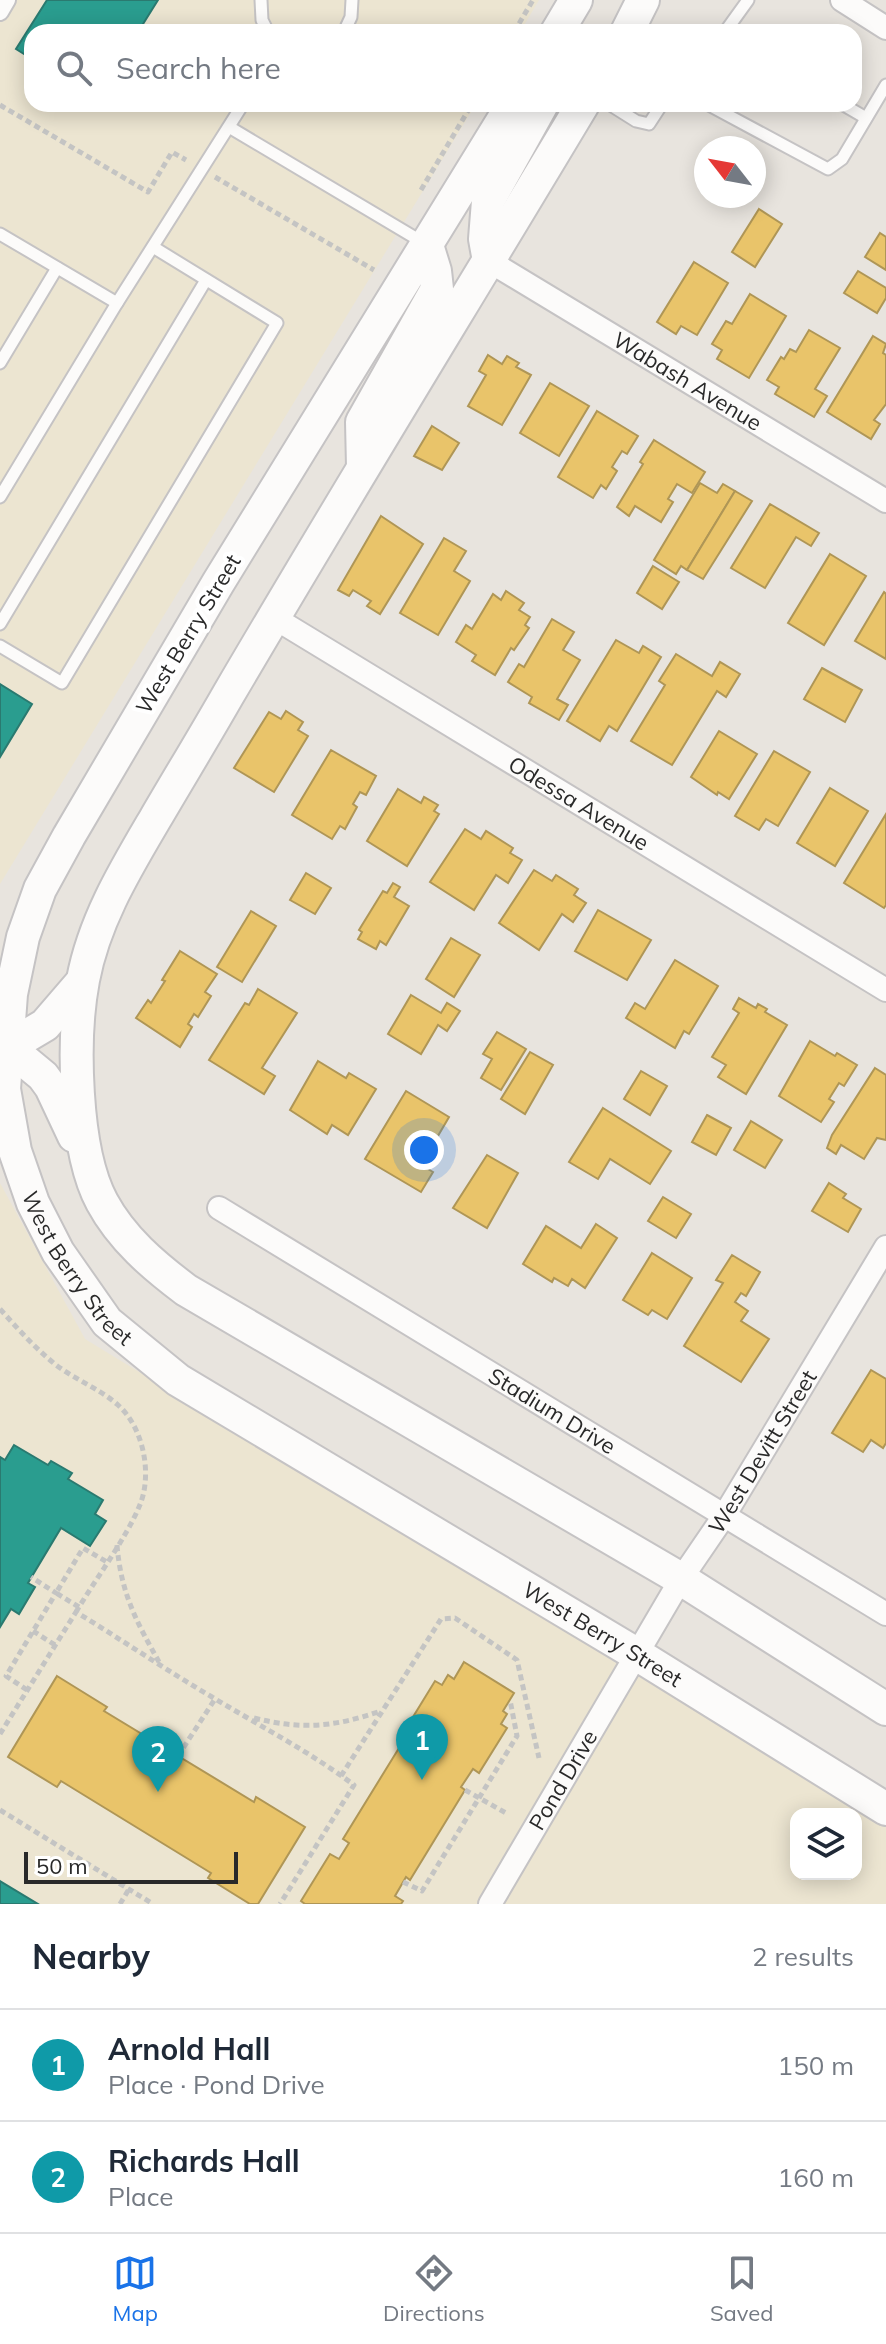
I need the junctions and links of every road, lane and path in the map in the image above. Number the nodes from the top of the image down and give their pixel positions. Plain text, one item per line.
1 (7, 0) edge
2 (261, 0) edge
3 (352, 0) edge
4 (533, 0) edge
5 (643, 0) edge
6 (748, 0) edge
7 (842, 0) edge
8 (0, 12) edge
9 (264, 24) edge
10 (348, 24) edge
11 (519, 24) edge
12 (631, 24) edge
13 (731, 24) edge
14 (886, 28) edge
15 (886, 85) edge
16 (238, 112) edge
17 (467, 112) edge
18 (508, 112) edge
19 (538, 112) edge
20 (578, 112) edge
21 (622, 112) edge
22 (657, 112) edge
23 (722, 112) edge
24 (856, 112) edge
25 (866, 118) junction
26 (229, 127) junction
27 (417, 198) dead end
28 (0, 234) edge
29 (427, 245) junction
30 (153, 247) junction
31 (489, 261) junction
32 (57, 268) junction
33 (206, 280) junction
34 (117, 303) junction
35 (0, 363) edge
36 (363, 467) junction
37 (0, 497) edge
38 (886, 501) edge
39 (273, 617) junction
40 (0, 624) edge
41 (0, 646) edge
42 (101, 782) junction
43 (0, 933) edge
44 (82, 982) junction
45 (886, 990) edge
46 (8, 1047) junction
47 (6, 1131) edge
48 (87, 1162) junction
49 (219, 1208) dead end
50 (886, 1247) edge
51 (0, 1309) edge
52 (724, 1516) junction
53 (117, 1544) junction
54 (107, 1562) junction
55 (31, 1577) dead end
56 (681, 1579) junction
57 (56, 1593) junction
58 (77, 1610) junction
59 (886, 1614) edge
60 (33, 1631) junction
61 (55, 1645) junction
62 (638, 1655) junction
63 (160, 1664) junction
64 (27, 1690) junction
65 (215, 1699) junction
66 (510, 1700) dead end
67 (886, 1709) edge
68 (382, 1711) junction
69 (250, 1718) junction
70 (0, 1734) edge
71 (178, 1756) dead end
72 (539, 1758) dead end
73 (341, 1776) junction
74 (465, 1790) dead end
75 (479, 1798) junction
76 (886, 1809) edge
77 (0, 1810) edge
78 (506, 1813) dead end
79 (403, 1882) dead end
80 (129, 1889) junction
81 (120, 1904) edge
82 (153, 1904) edge
83 (280, 1904) edge
84 (490, 1904) edge

1 - 8 street
2 - 9 lane
3 - 10 lane
4 - 11 path
5 - 12 main road
6 - 13 lane
7 - 14 street
15 - 25 lane
16 - 26 lane
17 - 27 path
18 - 29 main road, West Berry Street
19 - 31 main road
20 - 31 main road
21 - 22 lane
23 - 25 lane
24 - 25 lane
26 - 29 lane
26 - 30 lane
28 - 32 lane
29 - 36 main road
29 - 42 main road, West Berry Street
30 - 33 lane
30 - 34 lane
31 - 36 main road
31 - 38 street, Wabash Avenue
32 - 34 lane
32 - 35 lane
33 - 40 lane
33 - 41 lane
34 - 37 lane
36 - 39 main road
39 - 44 main road
39 - 45 street, Odessa Avenue
42 - 43 main road
42 - 46 main road, West Berry Street
44 - 46 main road
44 - 48 main road
46 - 47 main road, West Berry Street
46 - 48 main road
47 - 62 main road, West Berry Street
48 - 56 main road
49 - 52 street, Stadium Drive
50 - 52 street, West Devitt Street
51 - 53 path
52 - 56 street, West Devitt Street
52 - 59 street, Stadium Drive
53 - 54 path
53 - 63 path
54 - 57 path
54 - 58 path
55 - 57 path
56 - 62 street, West Devitt Street
56 - 67 main road
57 - 58 path
57 - 60 path
58 - 61 path
58 - 63 path
60 - 61 path
60 - 64 path
61 - 64 path
62 - 76 main road, West Berry Street
62 - 84 street, Pond Drive
63 - 65 path
64 - 70 path
65 - 69 path
65 - 71 path
66 - 75 path
68 - 69 path
68 - 72 path
68 - 73 path
69 - 73 path
73 - 83 path
74 - 75 path
75 - 78 path
75 - 79 path
77 - 80 path
80 - 81 path
80 - 82 path

